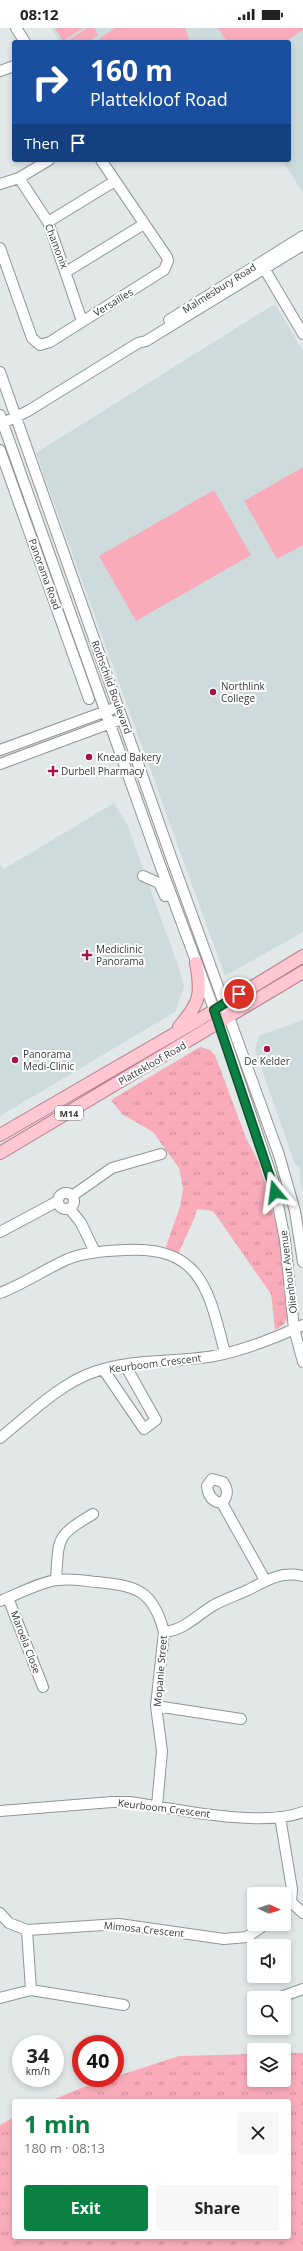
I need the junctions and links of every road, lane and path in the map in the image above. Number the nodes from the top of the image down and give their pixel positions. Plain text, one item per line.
1 (16, 28) edge
2 (24, 40) edge
3 (12, 67) edge
4 (0, 71) edge
5 (46, 162) edge
6 (102, 162) edge
7 (19, 178) junction
8 (115, 181) junction
9 (0, 184) edge
10 (48, 222) junction
11 (144, 224) junction
12 (303, 236) edge
13 (303, 245) edge
14 (0, 248) edge
15 (263, 266) junction
16 (66, 272) junction
17 (82, 321) junction
18 (303, 334) edge
19 (0, 372) edge
20 (17, 417) junction
21 (2, 419) edge
22 (0, 450) edge
23 (89, 699) dead end
24 (119, 706) junction
25 (106, 711) junction
26 (123, 718) junction
27 (110, 723) junction
28 (0, 750) edge
29 (0, 764) edge
30 (143, 876) dead end
31 (185, 932) junction
32 (303, 956) edge
33 (196, 962) junction
34 (303, 972) edge
35 (225, 1003) junction
36 (214, 1010) junction
37 (225, 1020) junction
38 (173, 1034) junction
39 (0, 1135) edge
40 (0, 1153) edge
41 (161, 1154) dead end
42 (72, 1196) junction
43 (58, 1201) junction
44 (70, 1209) junction
45 (295, 1211) junction
46 (280, 1214) junction
47 (303, 1221) edge
48 (0, 1232) edge
49 (301, 1235) edge
50 (95, 1252) junction
51 (303, 1262) edge
52 (290, 1288) junction
53 (0, 1293) edge
54 (299, 1327) edge
55 (225, 1353) junction
56 (303, 1362) edge
57 (125, 1365) junction
58 (103, 1369) junction
59 (0, 1438) edge
60 (222, 1502) dead end
61 (93, 1514) dead end
62 (303, 1576) edge
63 (56, 1580) junction
64 (264, 1580) junction
65 (4, 1599) edge
66 (164, 1632) junction
67 (43, 1687) dead end
68 (156, 1706) junction
69 (241, 1719) dead end
70 (156, 1806) junction
71 (0, 1811) edge
72 (303, 1812) edge
73 (280, 1817) junction
74 (289, 1887) edge
75 (291, 1907) edge
76 (0, 1913) edge
77 (303, 1913) edge
78 (26, 1930) junction
79 (256, 1931) edge
80 (303, 1989) edge
81 (31, 1990) junction
82 (291, 1993) edge
83 (0, 1998) edge
84 (124, 2005) dead end

1 - 2 street
3 - 4 street
5 - 7 street
6 - 8 street, Versailles
7 - 9 street
7 - 10 street, Chamonix
8 - 10 street
8 - 11 street, Versailles
10 - 16 street, Chamonix
11 - 16 street
11 - 17 street, Versailles
12 - 15 street, Malmesbury Road
13 - 15 street, Malmesbury Road
14 - 17 street, Versailles
15 - 18 street
15 - 20 street, Malmesbury Road
16 - 17 street, Chamonix
19 - 20 street, Rothschild Boulevard
20 - 21 street, Malmesbury Road
20 - 24 street, Rothschild Boulevard
21 - 25 street, Rothschild Boulevard
22 - 23 street, Panorama Road
24 - 25 street
24 - 26 street, Rothschild Boulevard
25 - 27 street, Rothschild Boulevard
25 - 28 street
26 - 27 street
26 - 35 street, Rothschild Boulevard
27 - 29 street
27 - 31 street, Rothschild Boulevard
30 - 31 street
31 - 33 street, Rothschild Boulevard
32 - 35 main road, Plattekloof Road / M14
33 - 36 street, Rothschild Boulevard
33 - 38 main road
34 - 37 main road, Plattekloof Road / M14
35 - 36 main road, Plattekloof Road / M14
35 - 37 street, Rothschild Boulevard
36 - 37 street, Rothschild Boulevard
36 - 38 main road, Plattekloof Road / M14
37 - 40 main road, Plattekloof Road / M14
37 - 45 street, Olienhout Avenue
37 - 46 street, Olienhout Avenue
38 - 39 main road, Plattekloof Road / M14
41 - 42 street
42 - 43 street
42 - 44 street
43 - 44 street
43 - 48 street
44 - 50 street
45 - 47 street
45 - 49 street, Olienhout Avenue
46 - 49 street
46 - 52 street, Olienhout Avenue
49 - 51 street, Olienhout Avenue
49 - 52 street
50 - 53 street
50 - 55 street
52 - 54 street, Olienhout Avenue
54 - 55 street, Keurboom Crescent
54 - 56 street, Olienhout Avenue
55 - 57 street, Keurboom Crescent
57 - 58 street, Keurboom Crescent
57 - 58 street
58 - 59 street, Keurboom Crescent
60 - 64 street
61 - 63 street
62 - 64 street
63 - 65 street, Mopanie Street
63 - 66 street, Mopanie Street
64 - 66 street
65 - 67 street, Maroela Close
66 - 68 street, Mopanie Street
68 - 69 street
68 - 70 street, Mopanie Street
70 - 71 street, Keurboom Crescent
70 - 73 street, Keurboom Crescent
72 - 73 street, Keurboom Crescent
73 - 74 street
75 - 77 street
76 - 78 street, Mimosa Crescent
78 - 79 street, Mimosa Crescent
78 - 81 street
80 - 82 street
81 - 83 street
81 - 84 street

